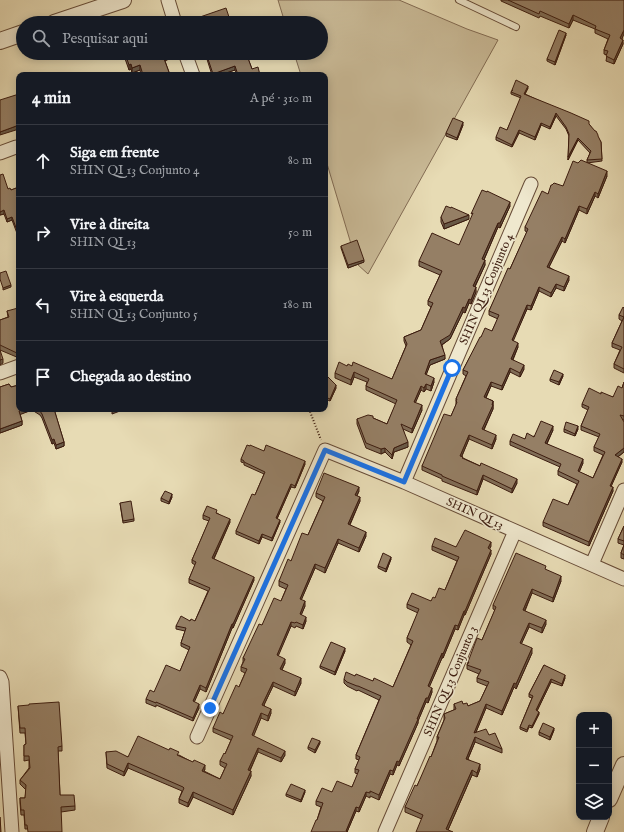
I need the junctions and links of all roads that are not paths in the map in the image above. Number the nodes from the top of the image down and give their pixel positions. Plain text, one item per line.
1 (123, 0) edge
2 (168, 0) edge
3 (459, 0) edge
4 (75, 16) edge
5 (174, 16) edge
6 (516, 27) dead end
7 (16, 35) edge
8 (0, 41) edge
9 (188, 60) edge
10 (192, 72) edge
11 (16, 147) dead end
12 (0, 153) edge
13 (531, 184) dead end
14 (16, 367) edge
15 (0, 373) edge
16 (404, 482) junction
17 (624, 490) edge
18 (515, 531) junction
19 (592, 564) junction
20 (624, 578) edge
21 (0, 677) edge
22 (198, 737) dead end
23 (624, 765) edge
24 (612, 792) edge
25 (600, 820) edge
26 (12, 832) edge
27 (385, 832) edge
28 (595, 832) edge

1 - 4 street
2 - 5 street
3 - 6 lane
7 - 8 street
9 - 10 street
11 - 12 street
13 - 16 street, SHIN QI 13 Conjunto 4
14 - 15 street
16 - 18 street, SHIN QI 13
16 - 22 street, SHIN QI 13
17 - 19 street
18 - 19 street, SHIN QI 13
18 - 27 street, SHIN QI 13 Conjunto 3
19 - 20 street, SHIN QI 13
21 - 26 street
23 - 24 street
25 - 28 street

